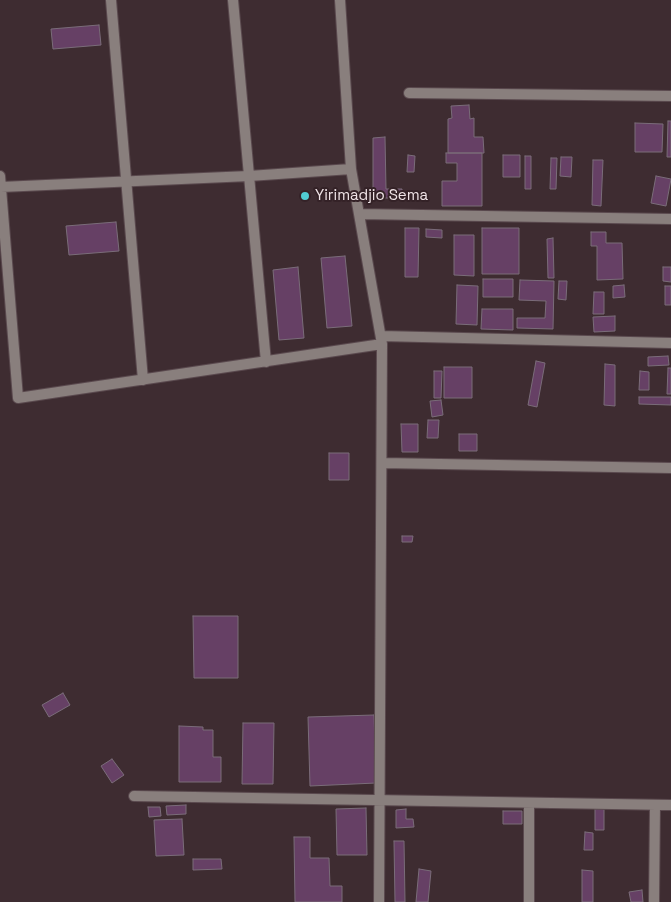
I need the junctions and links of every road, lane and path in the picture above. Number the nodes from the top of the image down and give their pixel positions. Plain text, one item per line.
1 (111, 0) edge
2 (233, 0) edge
3 (340, 0) edge
4 (409, 93) dead end
5 (671, 96) edge
6 (351, 169) junction
7 (0, 176) edge
8 (249, 176) junction
9 (126, 182) junction
10 (1, 187) edge
11 (359, 214) junction
12 (671, 219) edge
13 (381, 340) junction
14 (671, 343) edge
15 (266, 362) junction
16 (143, 380) junction
17 (382, 463) junction
18 (671, 468) edge
19 (134, 796) dead end
20 (380, 800) junction
21 (529, 803) junction
22 (655, 805) junction
23 (671, 805) edge
24 (379, 902) edge
25 (529, 902) edge
26 (654, 902) edge

1 - 9 street
2 - 8 street
3 - 6 street
4 - 5 street
6 - 8 street
6 - 11 street
7 - 10 street
8 - 9 street
8 - 15 street
9 - 10 street
9 - 16 street
10 - 16 street
11 - 12 street
11 - 13 street
13 - 14 street
13 - 15 street
13 - 17 street
15 - 16 street
17 - 18 street
17 - 20 street
19 - 20 street
20 - 21 street
20 - 24 street
21 - 22 street
21 - 25 street
22 - 23 street
22 - 26 street

